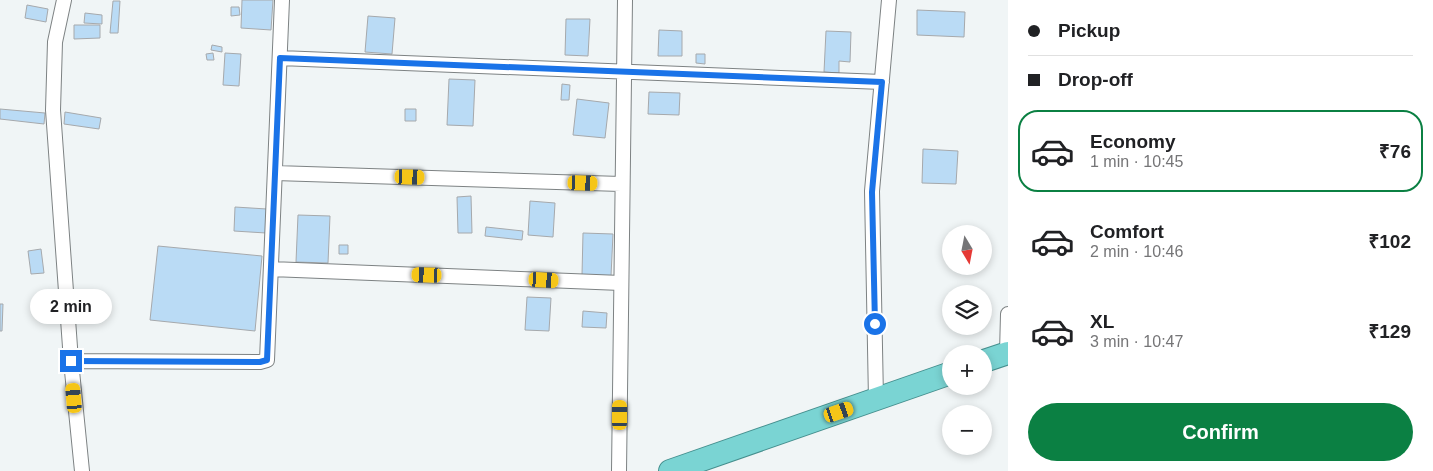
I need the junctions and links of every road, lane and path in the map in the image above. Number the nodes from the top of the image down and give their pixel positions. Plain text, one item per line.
1 (64, 0) edge
2 (282, 0) edge
3 (625, 0) edge
4 (889, 0) edge
5 (280, 58) junction
6 (625, 71) junction
7 (882, 82) junction
8 (275, 173) junction
9 (621, 184) junction
10 (271, 269) junction
11 (621, 283) junction
12 (1008, 314) edge
13 (1007, 353) edge
14 (992, 359) edge
15 (71, 361) junction
16 (942, 376) edge
17 (876, 399) junction
18 (82, 471) edge
19 (619, 471) edge
20 (670, 471) edge

1 - 15 street
2 - 5 street
3 - 6 street
4 - 7 street
5 - 6 street
5 - 8 street
6 - 7 street
6 - 9 street
7 - 17 street
8 - 9 street
8 - 10 street
9 - 11 street
10 - 11 street
10 - 15 street
11 - 19 street
12 - 13 street
13 - 14 highway
15 - 18 street
16 - 17 highway
17 - 20 highway

